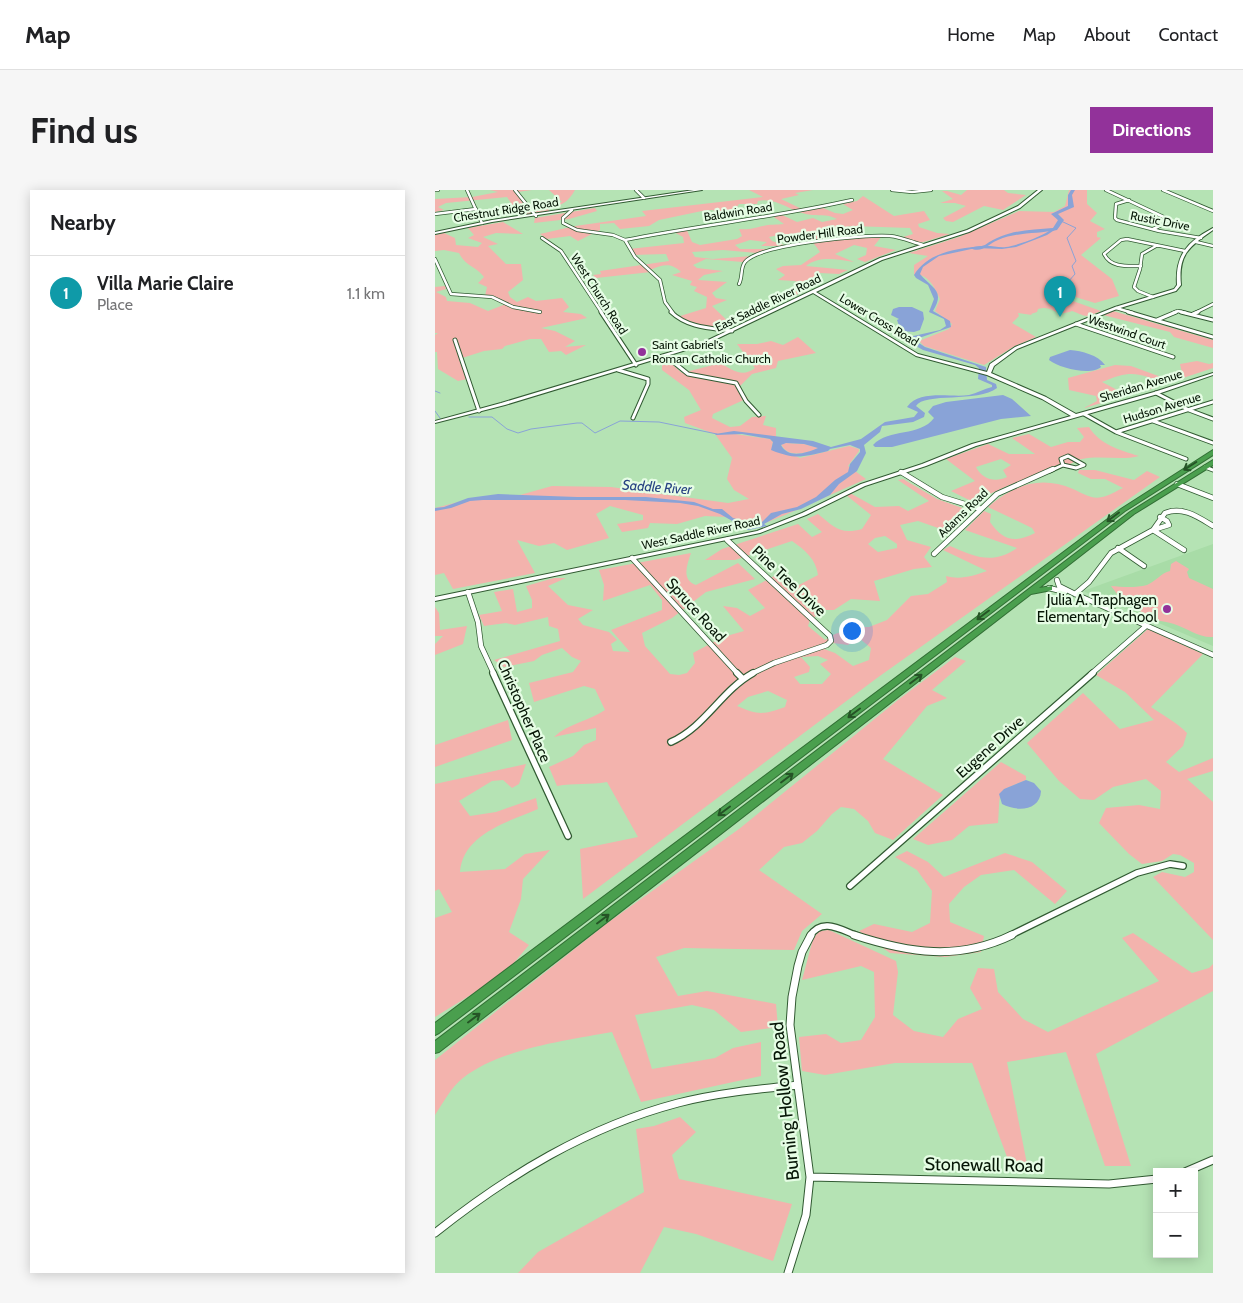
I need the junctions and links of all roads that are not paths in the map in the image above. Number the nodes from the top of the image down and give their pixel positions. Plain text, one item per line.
1 (467, 190) edge
2 (515, 190) edge
3 (636, 190) edge
4 (700, 190) edge
5 (893, 190) edge
6 (931, 190) edge
7 (1040, 190) edge
8 (1106, 190) edge
9 (1163, 190) edge
10 (644, 198) junction
11 (852, 200) dead end
12 (1129, 200) junction
13 (476, 209) junction
14 (572, 210) junction
15 (1213, 210) edge
16 (435, 214) edge
17 (536, 216) junction
18 (482, 223) junction
19 (1213, 229) edge
20 (1153, 230) junction
21 (435, 233) edge
22 (542, 238) dead end
23 (1201, 238) junction
24 (625, 240) junction
25 (1196, 242) junction
26 (923, 245) junction
27 (1156, 246) junction
28 (1213, 246) edge
29 (1185, 251) junction
30 (435, 259) edge
31 (1141, 266) junction
32 (739, 284) dead end
33 (814, 292) junction
34 (1153, 297) junction
35 (1213, 304) edge
36 (1116, 308) junction
37 (540, 312) dead end
38 (1193, 314) junction
39 (1157, 320) junction
40 (1213, 320) edge
41 (1076, 324) junction
42 (732, 331) junction
43 (1213, 337) edge
44 (455, 340) dead end
45 (666, 356) junction
46 (1173, 356) dead end
47 (636, 365) junction
48 (618, 370) junction
49 (988, 374) junction
50 (1213, 374) edge
51 (1156, 393) junction
52 (1213, 402) edge
53 (1189, 410) junction
54 (479, 411) junction
55 (1083, 414) junction
56 (759, 415) dead end
57 (1075, 416) junction
58 (633, 418) dead end
59 (1213, 419) edge
60 (1153, 421) junction
61 (435, 422) edge
62 (1116, 432) junction
63 (1213, 443) edge
64 (1213, 452) edge
65 (1186, 459) dead end
66 (1213, 462) edge
67 (1063, 465) junction
68 (1205, 467) junction
69 (1213, 470) edge
70 (901, 472) junction
71 (1177, 484) junction
72 (1213, 498) edge
73 (981, 509) junction
74 (1160, 517) junction
75 (1213, 526) edge
76 (1153, 530) junction
77 (727, 540) junction
78 (1118, 548) junction
79 (1185, 550) dead end
80 (934, 554) dead end
81 (632, 558) junction
82 (1144, 566) dead end
83 (1059, 569) junction
84 (1057, 580) joint
85 (1049, 588) joint
86 (468, 592) junction
87 (1029, 592) junction
88 (1075, 594) junction
89 (435, 599) edge
90 (1146, 626) junction
91 (1213, 655) edge
92 (743, 679) junction
93 (671, 742) dead end
94 (568, 836) dead end
95 (1183, 866) dead end
96 (850, 886) dead end
97 (435, 1030) edge
98 (435, 1048) edge
99 (798, 1085) junction
100 (1213, 1160) edge
101 (1194, 1168) edge
102 (810, 1177) junction
103 (1153, 1179) edge
104 (435, 1233) edge
105 (788, 1273) edge

1 - 13 street
2 - 17 street
3 - 10 street
4 - 10 street, Chestnut Ridge Road
5 - 6 street
7 - 26 street, East Saddle River Road
8 - 12 street
9 - 15 street
10 - 14 street, Chestnut Ridge Road
11 - 24 street, Baldwin Road
12 - 20 street
12 - 20 street, Rustic Drive
13 - 16 street
13 - 18 street
14 - 17 street, Chestnut Ridge Road
14 - 24 street
17 - 18 street, Chestnut Ridge Road
18 - 21 street, Chestnut Ridge Road
19 - 23 street
20 - 23 street, Rustic Drive
22 - 47 street, West Church Road
23 - 25 street
24 - 42 street
25 - 28 street
25 - 29 street
26 - 32 street, Powder Hill Road
26 - 33 street, East Saddle River Road
27 - 29 street
27 - 31 street
27 - 31 street
29 - 34 street
30 - 37 street
31 - 34 street
33 - 42 street, East Saddle River Road
33 - 49 street, Lower Cross Road
34 - 36 street
35 - 38 street
36 - 39 street
36 - 41 street
38 - 39 street
38 - 40 street
39 - 43 street
41 - 46 street, Westwind Court
41 - 49 street
42 - 45 street, East Saddle River Road
44 - 54 street
45 - 47 street, East Saddle River Road
45 - 56 street
47 - 48 street, East Saddle River Road
48 - 54 street, East Saddle River Road
48 - 58 street
49 - 57 street, Lower Cross Road
50 - 51 street, Sheridan Avenue
51 - 53 street
51 - 55 street, Sheridan Avenue
52 - 53 street, Hudson Avenue
53 - 59 street
53 - 60 street, Hudson Avenue
54 - 61 street, East Saddle River Road
55 - 57 street, Sheridan Avenue
55 - 62 street
57 - 70 street, West Saddle River Road
60 - 62 street, Hudson Avenue
60 - 63 street
62 - 65 street
64 -> 97 highway
66 - 68 highway
67 - 67 street, Adams Road
67 - 73 street, Adams Road
68 - 69 street
68 - 71 highway
70 - 73 street
70 - 77 street, West Saddle River Road
71 - 72 street
71 - 83 highway
73 - 80 street, Adams Road
74 - 75 street
74 - 76 street
74 - 76 street
76 - 78 street
76 - 79 street
77 - 81 street, West Saddle River Road
77 - 92 street, Pine Tree Drive
78 - 82 street
78 - 88 street
81 - 86 street, West Saddle River Road
81 - 92 street, Spruce Road
83 - 84 highway
83 - 87 highway
84 - 88 street
85 - 87 highway
85 - 88 street
86 - 89 street, West Saddle River Road
86 - 94 street, Christopher Place
98 -> 87 highway
88 - 90 street
90 - 91 street
90 - 96 street, Eugene Drive
92 - 93 street
95 - 99 street, Burning Hollow Road
99 - 102 street, Burning Hollow Road
99 - 104 street
100 - 101 street
102 - 103 street, Stonewall Road
102 - 105 street, Burning Hollow Road

